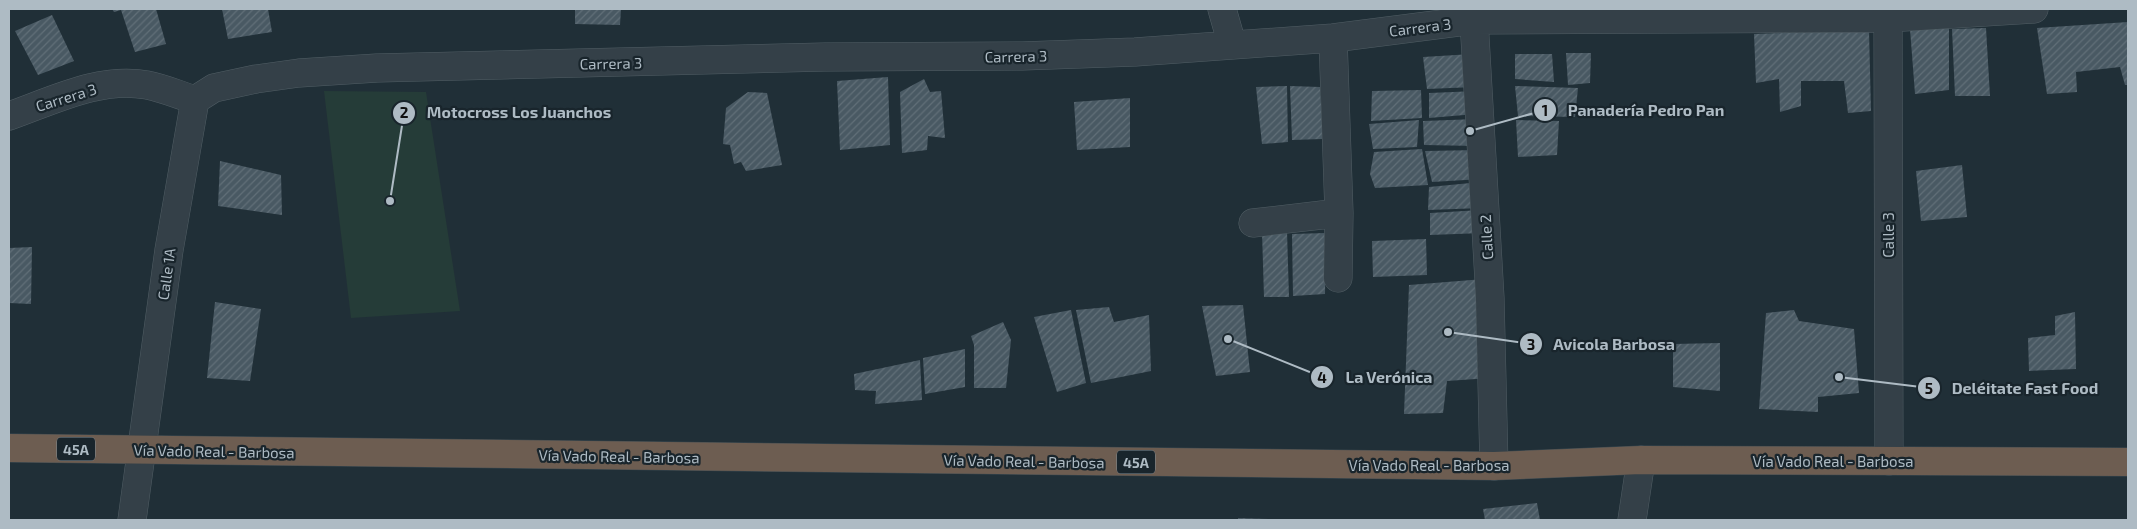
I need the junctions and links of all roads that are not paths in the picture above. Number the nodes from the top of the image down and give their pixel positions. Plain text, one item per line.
1 (1222, 9) edge
2 (2034, 9) edge
3 (1888, 13) edge
4 (1475, 14) edge
5 (1333, 38) junction
6 (1232, 44) junction
7 (195, 100) junction
8 (9, 116) edge
9 (1339, 212) junction
10 (1253, 223) dead end
11 (1338, 278) dead end
12 (9, 448) edge
13 (143, 450) junction
14 (1641, 460) junction
15 (1889, 461) junction
16 (2128, 462) edge
17 (1494, 466) junction
18 (132, 520) edge
19 (1632, 520) edge

1 - 6 street
2 - 3 street, Carrera 3
3 - 4 street, Carrera 3
3 - 15 street, Calle 3
4 - 5 street, Carrera 3
4 - 17 street, Calle 2
5 - 6 street, Carrera 3
5 - 9 street
6 - 7 street, Carrera 3
7 - 8 street, Carrera 3
7 - 13 street, Calle 1A
9 - 10 street
9 - 11 street
12 - 13 highway, Vía Vado Real - Barbosa / 45A
13 - 17 highway, Vía Vado Real - Barbosa / 45A
13 - 18 street, Calle 1A
14 - 15 highway, Vía Vado Real - Barbosa / 45A
14 - 17 highway, Vía Vado Real - Barbosa / 45A
14 - 19 street
15 - 16 highway, Vía Vado Real - Barbosa / 45A

